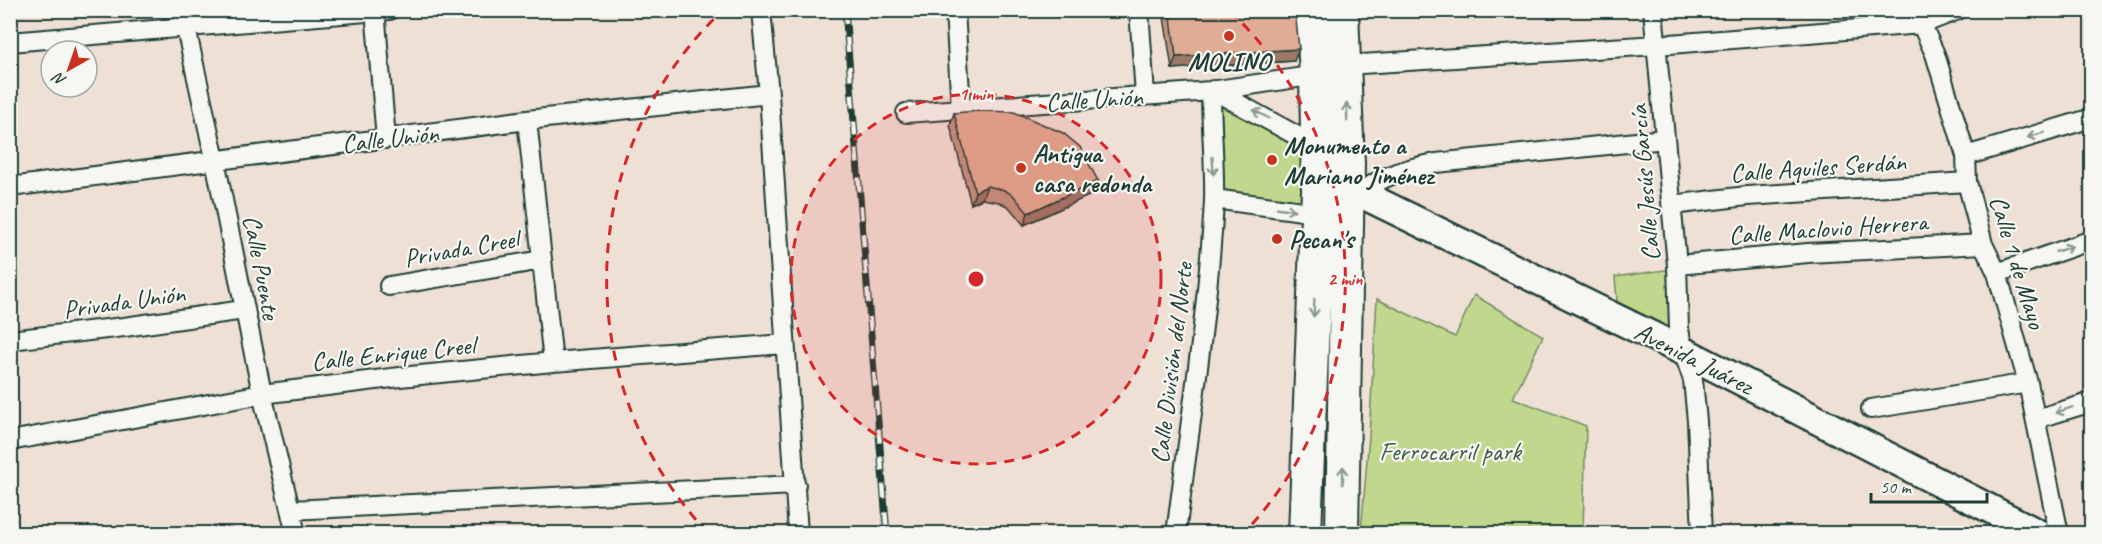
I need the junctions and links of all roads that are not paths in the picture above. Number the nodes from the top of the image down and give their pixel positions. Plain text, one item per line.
1 (182, 10) edge
2 (761, 10) edge
3 (955, 10) edge
4 (1138, 10) edge
5 (1312, 10) edge
6 (1342, 10) edge
7 (1653, 10) edge
8 (1958, 10) edge
9 (380, 11) edge
10 (1919, 17) edge
11 (186, 29) junction
12 (10, 42) edge
13 (1657, 45) junction
14 (1346, 64) junction
15 (1316, 75) junction
16 (1212, 90) junction
17 (769, 94) junction
18 (1145, 95) junction
19 (961, 109) junction
20 (906, 113) dead end
21 (2091, 118) edge
22 (527, 120) junction
23 (386, 139) junction
24 (1665, 139) junction
25 (1966, 156) junction
26 (215, 160) junction
27 (1317, 160) junction
28 (1967, 182) junction
29 (10, 187) edge
30 (1344, 194) junction
31 (1214, 199) junction
32 (1672, 205) junction
33 (2091, 240) edge
34 (1983, 244) junction
35 (542, 260) junction
36 (1677, 265) junction
37 (1997, 273) junction
38 (389, 286) dead end
39 (244, 310) junction
40 (10, 340) edge
41 (785, 344) junction
42 (1683, 351) junction
43 (553, 362) junction
44 (2028, 383) junction
45 (262, 394) junction
46 (2091, 402) edge
47 (1871, 409) dead end
48 (2036, 419) junction
49 (10, 441) edge
50 (796, 485) junction
51 (291, 510) junction
52 (296, 534) edge
53 (798, 534) edge
54 (1176, 534) edge
55 (1305, 534) edge
56 (1342, 534) edge
57 (1702, 534) edge
58 (2039, 534) edge
59 (2059, 534) edge

1 - 11 street, Calle Puente
2 - 17 street
3 - 19 street
4 - 18 street
5 - 15 highway
6 - 14 highway
7 - 13 street, Calle Jesús García
8 - 10 street
9 - 11 street
9 - 23 street
10 - 13 street
10 - 25 street, Calle 1 de Mayo
11 - 12 street
11 - 26 street, Calle Puente
13 - 14 street
13 - 24 street, Calle Jesús García
30 -> 14 highway
15 - 16 street, Calle Unión
15 - 27 highway
16 - 18 street, Calle Unión
27 -> 16 street
16 -> 31 street
17 - 22 street, Calle Unión
17 - 41 street
18 - 19 street, Calle Unión
19 - 20 street, Calle Unión
21 -> 25 street
22 - 23 street, Calle Unión
22 - 35 street, Privada Creel
23 - 26 street, Calle Unión
24 - 30 street
24 - 32 street, Calle Jesús García
25 - 28 street, Calle 1 de Mayo
26 - 29 street, Calle Unión
26 - 39 street, Calle Puente
27 - 30 highway
27 - 30 street
28 - 32 street, Calle Aquiles Serdán
28 - 34 street, Calle 1 de Mayo
31 -> 30 street
30 - 42 main road, Avenida Juárez
30 -> 55 highway
56 -> 30 highway
31 - 54 street, Calle División del Norte
32 - 36 street, Calle Jesús García
37 -> 33 street
34 - 36 street, Calle Maclovio Herrera
34 - 37 street, Calle 1 de Mayo
35 - 38 street, Privada Creel
35 - 43 street, Privada Creel
36 - 42 street, Calle Jesús García
37 - 44 street, Calle 1 de Mayo
39 - 40 street, Privada Unión
39 - 45 street, Calle Puente
41 - 43 street, Calle Enrique Creel
41 - 50 street
42 - 57 street, Calle Jesús García
42 - 58 main road, Avenida Juárez
43 - 45 street, Calle Enrique Creel
44 - 47 street
44 - 48 street, Calle 1 de Mayo
45 - 49 street, Calle Enrique Creel
45 - 51 street, Calle Puente
46 -> 48 street
48 - 59 street, Calle 1 de Mayo
50 - 51 street
50 - 53 street
51 - 52 street, Calle Puente

